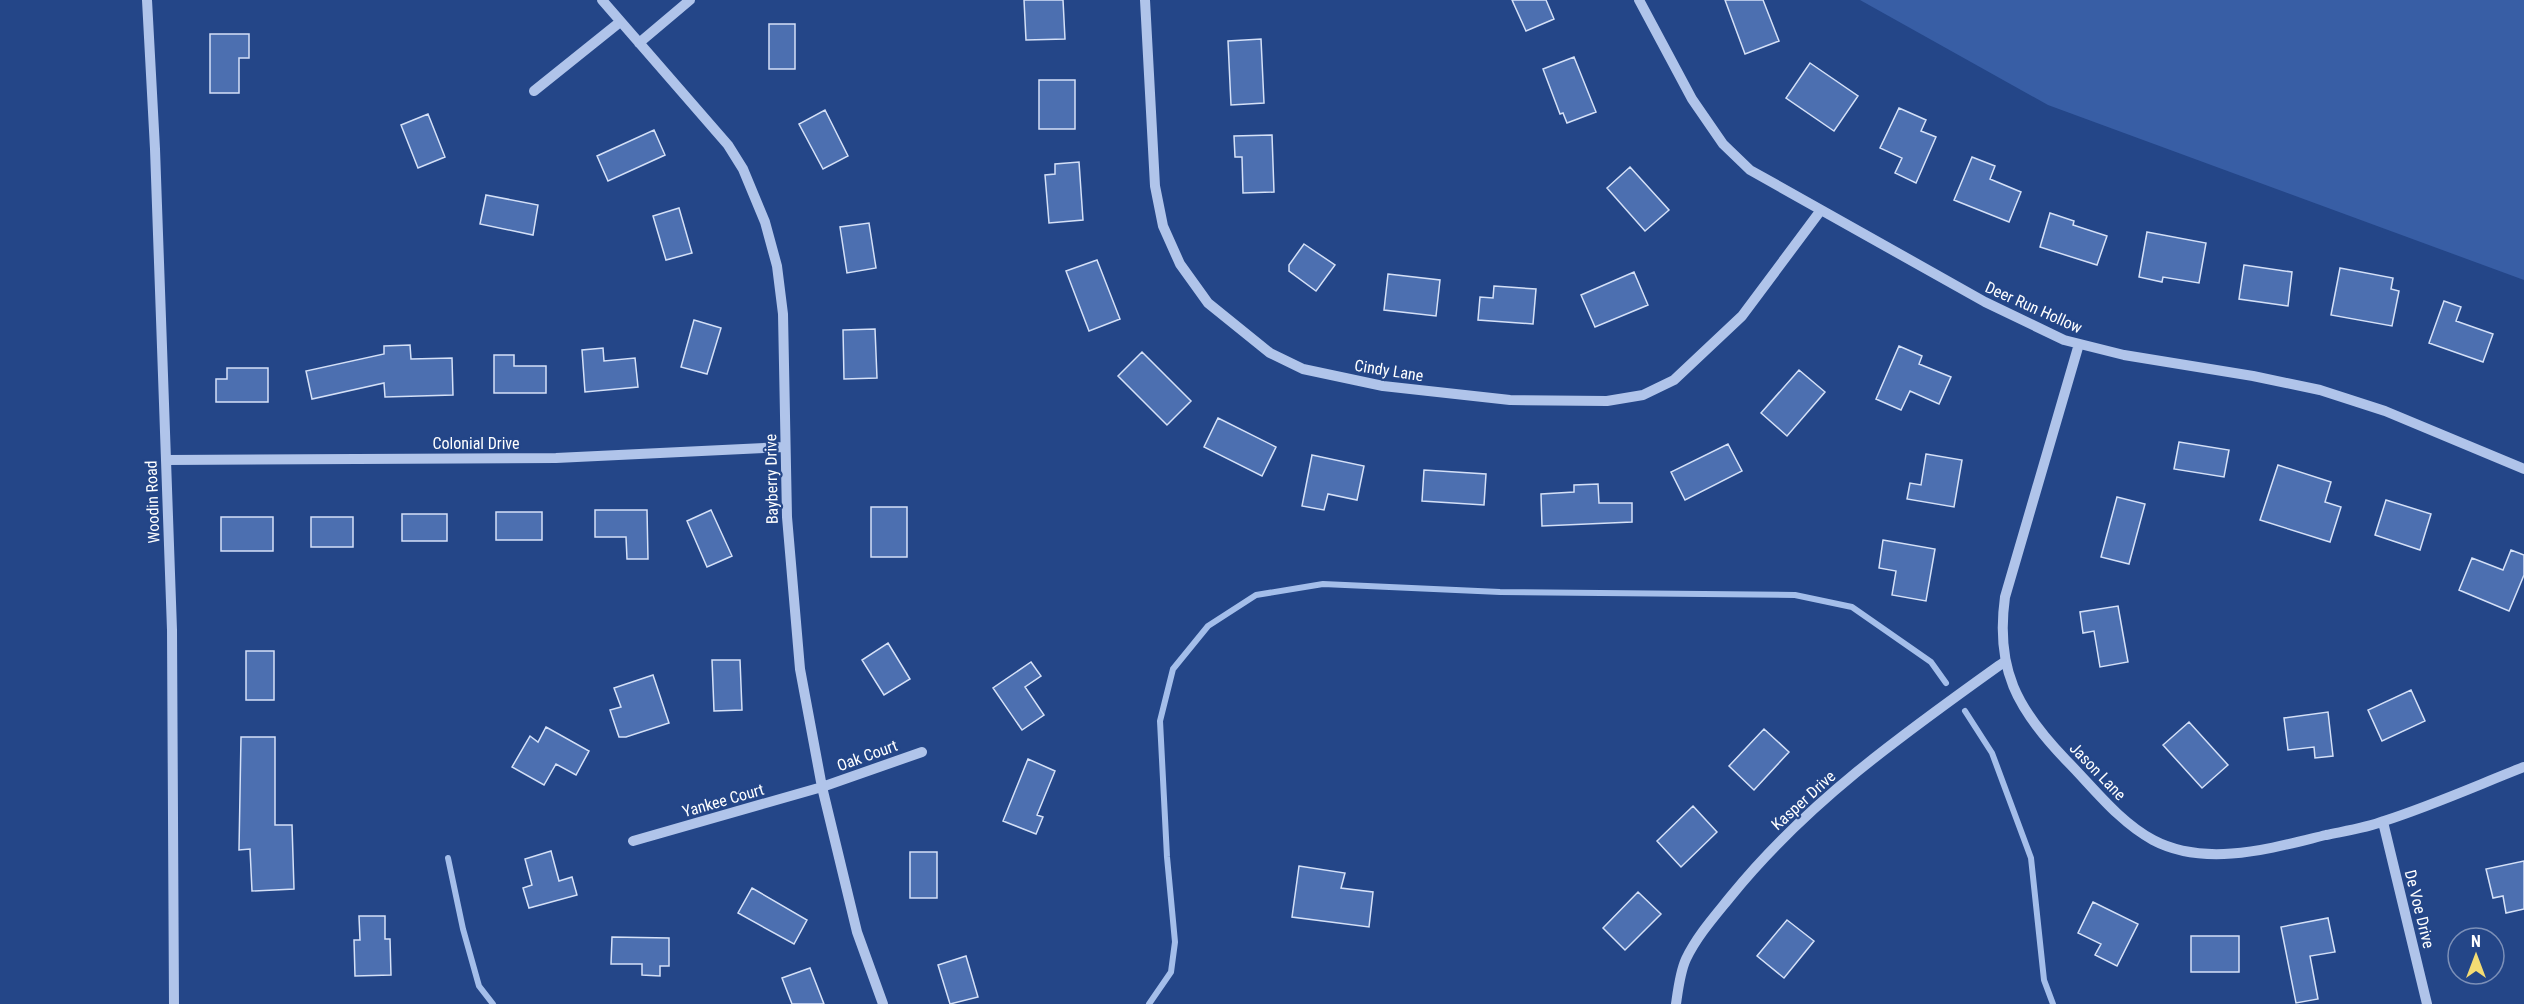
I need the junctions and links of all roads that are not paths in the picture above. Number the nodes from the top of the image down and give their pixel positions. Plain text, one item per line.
1 (147, 0) edge
2 (690, 0) edge
3 (1145, 0) edge
4 (1640, 0) edge
5 (606, 2) edge
6 (620, 22) junction
7 (639, 43) junction
8 (534, 91) dead end
9 (1821, 210) junction
10 (2079, 344) junction
11 (785, 447) junction
12 (166, 460) junction
13 (2524, 469) edge
14 (2004, 662) junction
15 (922, 752) dead end
16 (2524, 767) edge
17 (822, 787) junction
18 (2383, 822) junction
19 (633, 841) dead end
20 (174, 1004) edge
21 (884, 1004) edge
22 (1676, 1004) edge
23 (2427, 1004) edge

1 - 12 street, Woodin Road
2 - 7 street
3 - 9 street, Cindy Lane
4 - 9 street, Deer Run Hollow
5 - 6 street, Bayberry Drive
6 - 7 street, Bayberry Drive
6 - 8 street
7 - 11 street, Bayberry Drive
9 - 10 street, Deer Run Hollow
10 - 13 street, Deer Run Hollow
10 - 14 street, Jason Lane
11 - 12 street, Colonial Drive
11 - 17 street, Bayberry Drive
12 - 20 street, Woodin Road
14 - 18 street, Jason Lane
14 - 22 street, Kasper Drive
15 - 17 street, Oak Court
16 - 18 street, Jason Lane
17 - 19 street, Yankee Court
17 - 21 street, Bayberry Drive
18 - 23 street, De Voe Drive

